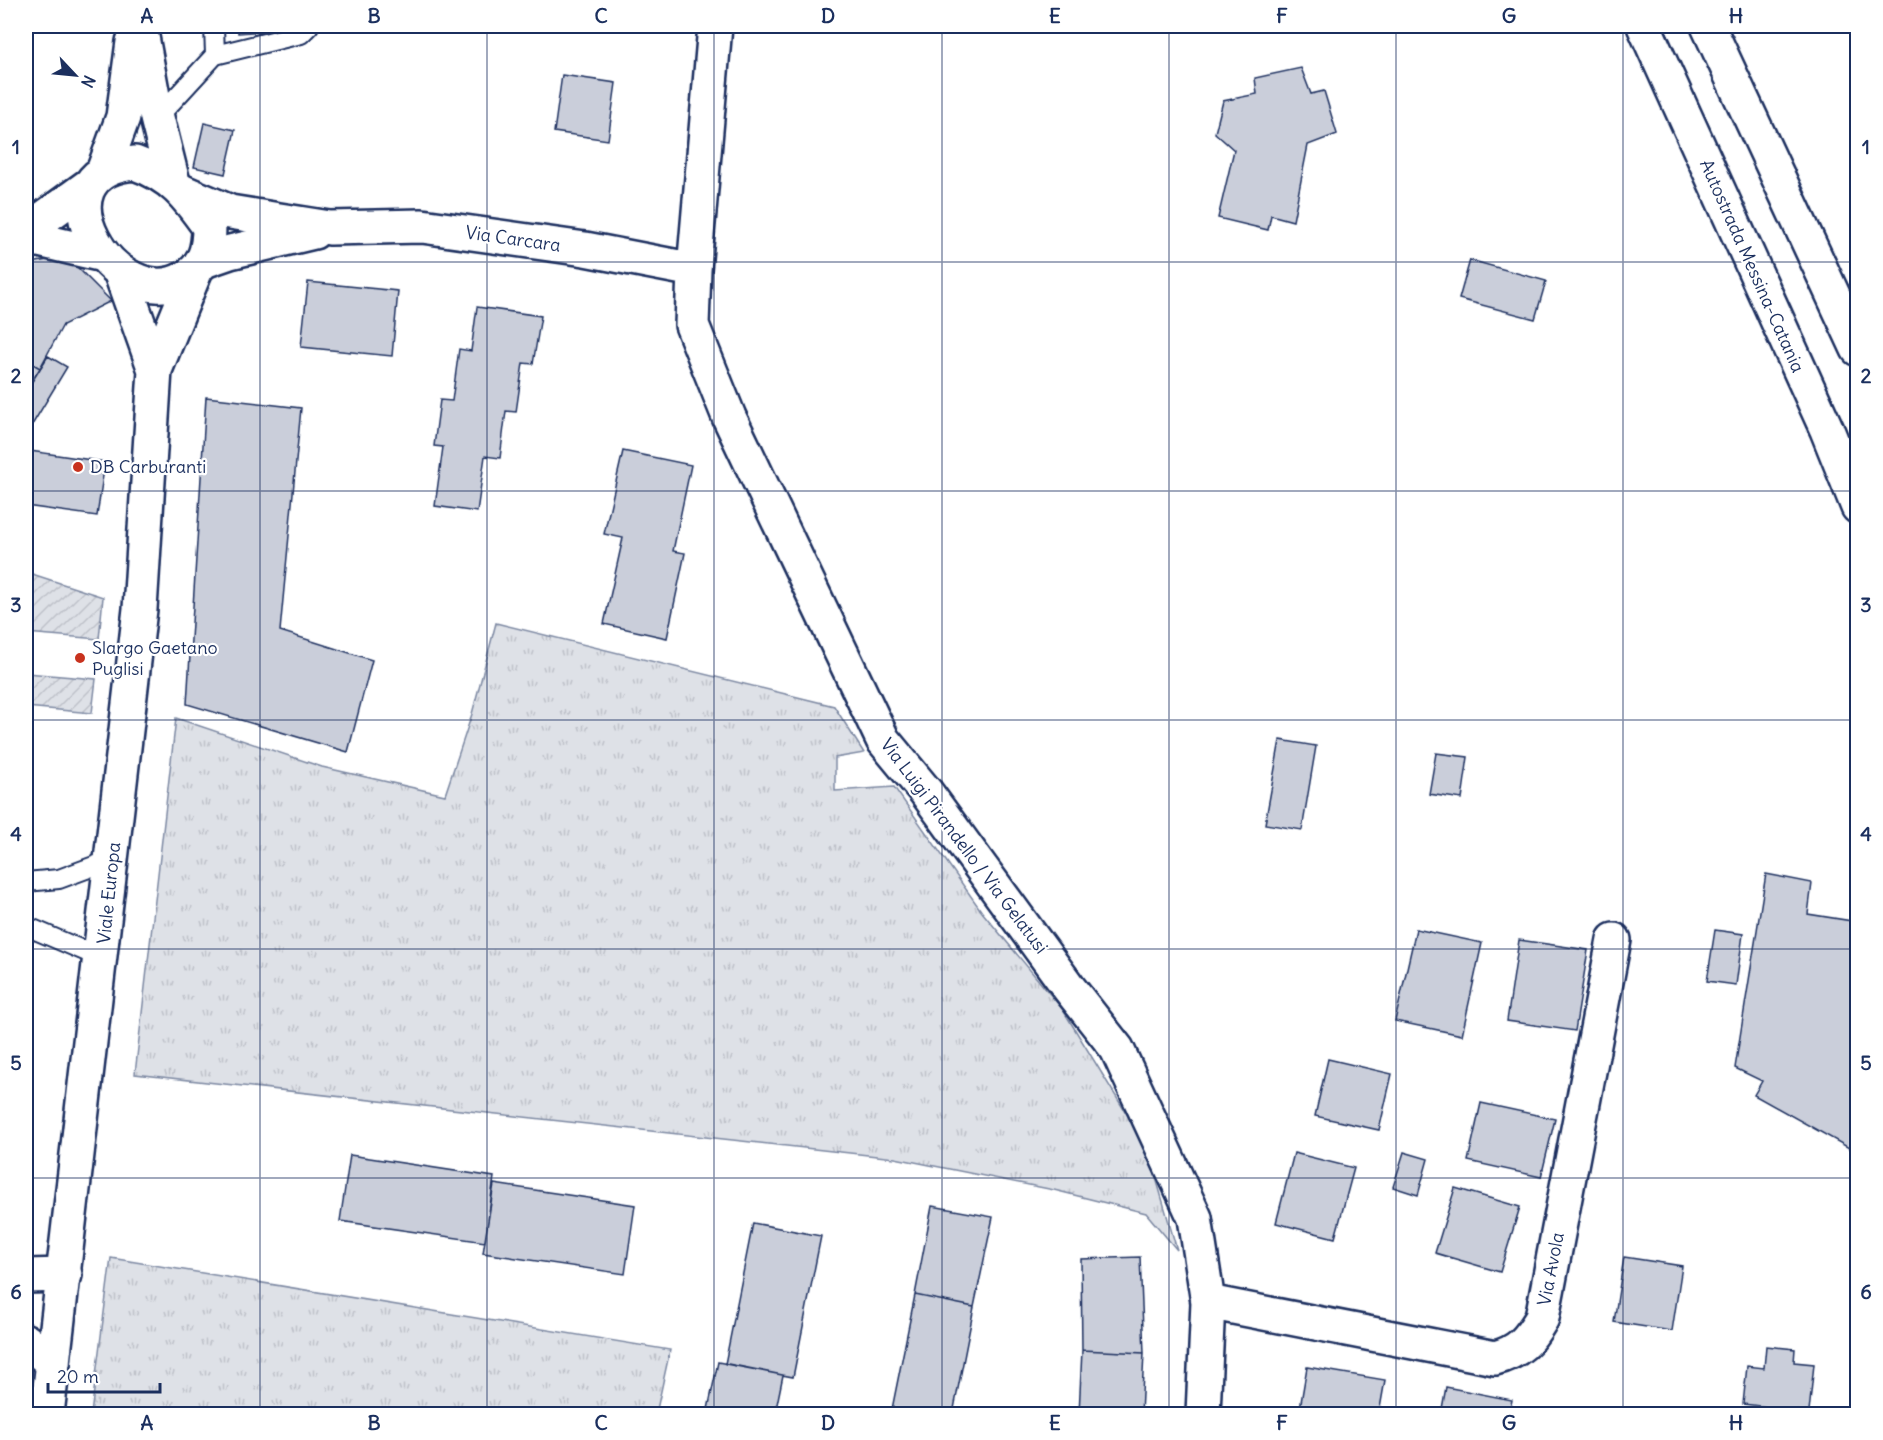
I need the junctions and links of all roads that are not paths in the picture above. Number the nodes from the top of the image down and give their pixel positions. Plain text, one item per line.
1 (137, 26) edge
2 (214, 26) edge
3 (309, 26) edge
4 (715, 26) edge
5 (1644, 26) edge
6 (1691, 26) edge
7 (1708, 26) edge
8 (215, 55) junction
9 (157, 118) junction
10 (97, 178) junction
11 (177, 186) junction
12 (330, 228) junction
13 (26, 231) edge
14 (1804, 236) junction
15 (26, 237) edge
16 (112, 263) junction
17 (198, 267) junction
18 (694, 270) junction
19 (1857, 349) edge
20 (155, 370) junction
21 (1857, 507) edge
22 (112, 858) junction
23 (26, 882) edge
24 (26, 927) edge
25 (1614, 940) dead end
26 (101, 958) junction
27 (26, 1275) edge
28 (65, 1275) junction
29 (1208, 1302) junction
30 (26, 1341) edge
31 (53, 1363) junction
32 (47, 1414) edge
33 (1203, 1414) edge

1 - 9 main road
1 - 10 main road
2 - 8 lane
3 - 8 lane
4 - 18 main road, Via Luigi Pirandello / Via Gelatusi
5 - 21 main road, Autostrada Messina-Catania
6 - 14 main road
7 - 14 main road
8 - 9 lane
9 - 11 main road
10 - 11 main road
10 - 13 main road
10 - 16 main road
11 - 12 main road
11 - 17 main road
12 - 17 main road
12 - 18 main road, Via Carcara
14 - 19 main road
15 - 16 main road
16 - 17 main road
16 - 20 main road
17 - 20 main road
18 - 29 main road, Via Luigi Pirandello / Via Gelatusi
20 - 22 main road, Viale Europa
22 - 23 lane
22 - 26 main road, Viale Europa
24 - 26 lane
25 - 29 main road, Via Avola
26 - 28 main road, Viale Europa
27 - 28 main road
28 - 31 main road, Viale Europa
29 - 33 main road, Via Luigi Pirandello / Via Gelatusi
30 - 31 main road
31 - 32 main road, Viale Europa

